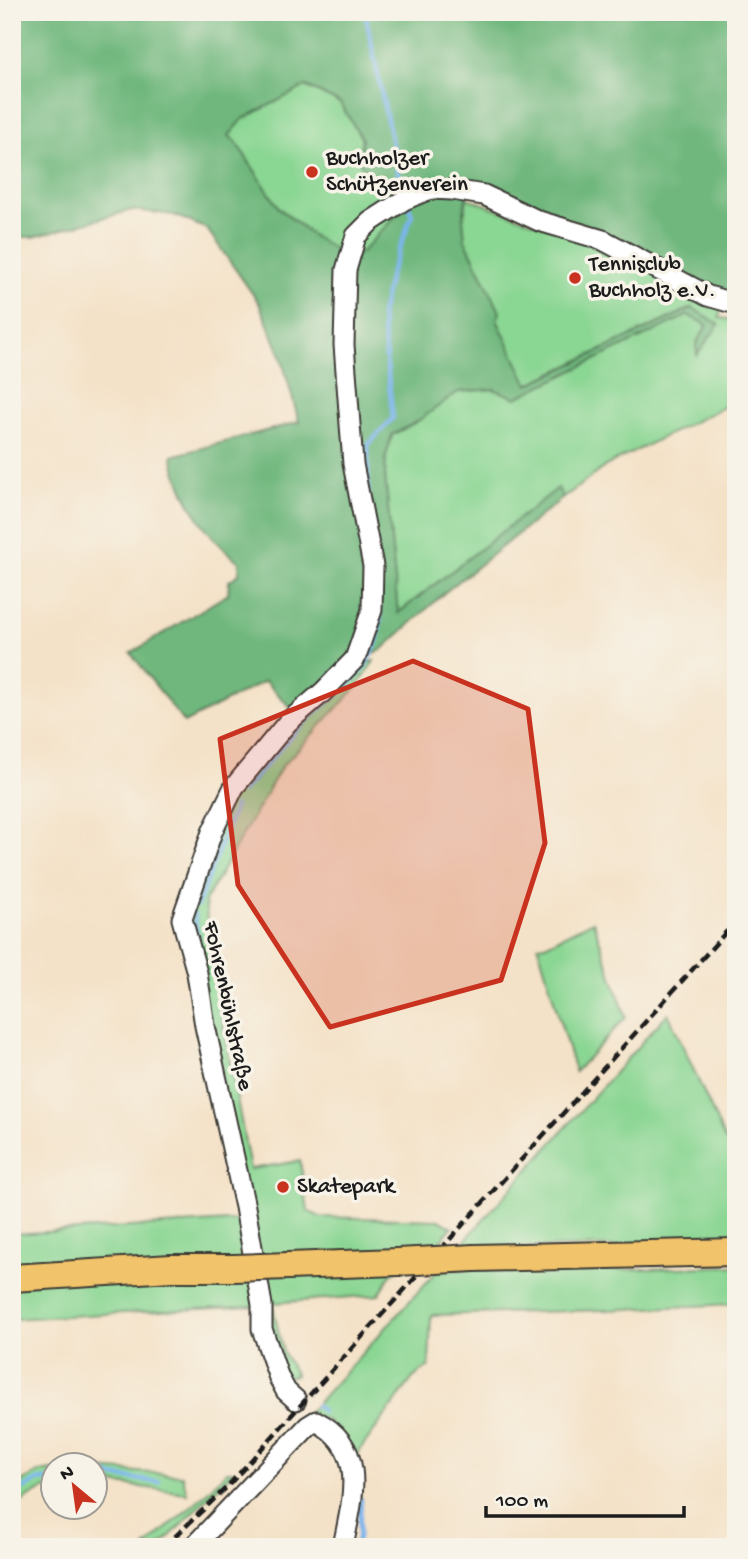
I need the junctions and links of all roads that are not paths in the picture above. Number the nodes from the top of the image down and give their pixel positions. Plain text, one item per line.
1 (736, 304) edge
2 (736, 1252) edge
3 (12, 1278) edge
4 (296, 1401) dead end
5 (193, 1547) edge
6 (343, 1547) edge

1 - 4 street, Fohrenbühlstraße
2 - 3 main road, bridge
5 - 6 street

